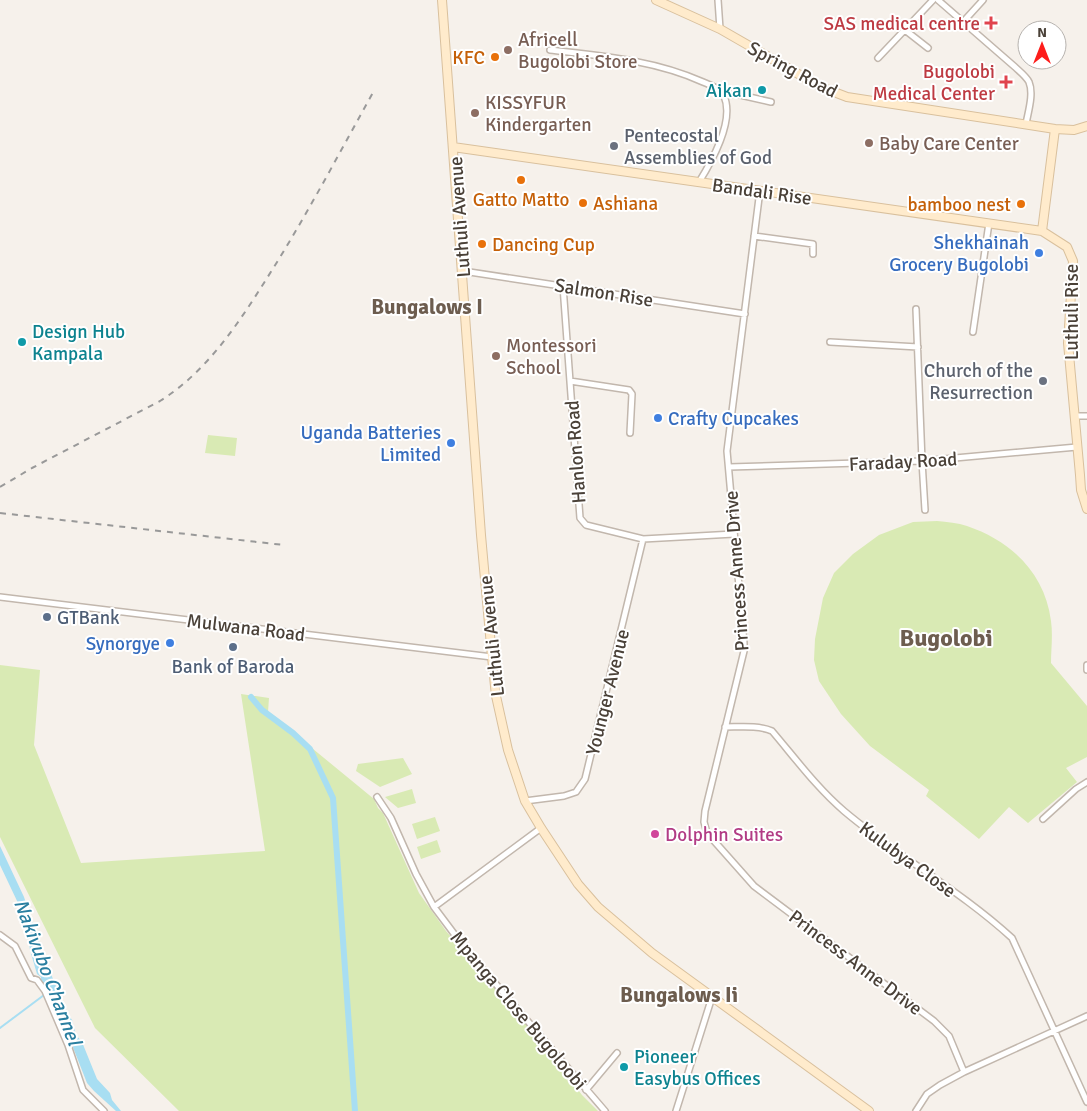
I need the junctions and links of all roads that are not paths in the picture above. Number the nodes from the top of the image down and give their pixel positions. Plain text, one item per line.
1 (442, 0) edge
2 (656, 0) edge
3 (718, 0) edge
4 (933, 0) edge
5 (938, 0) edge
6 (983, 0) edge
7 (963, 22) junction
8 (720, 29) junction
9 (906, 30) junction
10 (928, 48) dead end
11 (550, 50) dead end
12 (878, 58) dead end
13 (724, 96) junction
14 (771, 102) dead end
15 (1026, 124) junction
16 (1087, 126) edge
17 (1055, 129) junction
18 (453, 147) junction
19 (699, 182) junction
20 (760, 190) junction
21 (988, 223) junction
22 (1042, 231) junction
23 (754, 236) junction
24 (813, 254) dead end
25 (463, 271) junction
26 (563, 286) junction
27 (916, 309) dead end
28 (745, 314) junction
29 (973, 332) dead end
30 (830, 342) dead end
31 (918, 348) junction
32 (570, 382) junction
33 (1075, 416) junction
34 (1087, 416) edge
35 (630, 433) dead end
36 (1077, 447) junction
37 (922, 461) junction
38 (729, 468) junction
39 (1087, 509) edge
40 (925, 510) dead end
41 (734, 534) junction
42 (644, 539) junction
43 (0, 597) edge
44 (492, 657) junction
45 (1087, 665) edge
46 (1087, 670) edge
47 (726, 727) junction
48 (1087, 782) edge
49 (377, 797) dead end
50 (526, 801) junction
51 (1043, 819) dead end
52 (541, 828) junction
53 (434, 907) junction
54 (0, 935) edge
55 (712, 997) junction
56 (1087, 1016) edge
57 (1055, 1032) junction
58 (617, 1053) dead end
59 (964, 1072) junction
60 (586, 1090) junction
61 (1087, 1102) edge
62 (104, 1111) edge
63 (605, 1111) edge
64 (676, 1111) edge
65 (869, 1111) edge
66 (916, 1111) edge

1 - 18 street, Luthuli Avenue
2 - 8 street, Spring Road
3 - 8 street
4 - 9 street
5 - 7 street
6 - 7 street
7 - 15 street
8 - 15 street, Spring Road
9 - 10 street
9 - 12 street
11 - 13 street
13 - 14 street
13 - 19 street
15 - 17 street, Spring Road
16 - 17 street, Spring Road
17 - 22 street
18 - 19 street, Bandali Rise
18 - 25 street, Luthuli Avenue
19 - 20 street, Bandali Rise
20 - 21 street, Bandali Rise
20 - 23 street, Princess Anne Drive
21 - 22 street, Bandali Rise
21 - 29 street
22 - 33 street, Luthuli Rise
23 - 24 street
23 - 28 street, Princess Anne Drive
25 - 26 street, Salmon Rise
25 - 44 street, Luthuli Avenue
26 - 28 street, Salmon Rise
26 - 32 street, Hanlon Road
27 - 31 street
28 - 38 street, Princess Anne Drive
30 - 31 street
31 - 37 street
32 - 35 street
32 - 42 street, Hanlon Road
33 - 34 street
33 - 36 street, Luthuli Rise
36 - 37 street, Faraday Road
36 - 39 street, Luthuli Rise
37 - 38 street, Faraday Road
37 - 40 street
38 - 41 street, Princess Anne Drive
41 - 42 street, Hanlon Road
41 - 47 street, Princess Anne Drive
42 - 50 street, Younger Avenue
43 - 44 street, Mulwana Road
44 - 50 street, Luthuli Avenue
45 - 46 street
47 - 57 street, Kulubya Close
47 - 59 street, Princess Anne Drive
48 - 51 street
49 - 53 street, Mpanga Close Bugoloobi
50 - 52 street, Luthuli Avenue
52 - 53 street
52 - 55 street, Luthuli Avenue
53 - 60 street, Mpanga Close Bugoloobi
54 - 62 street
55 - 64 street
55 - 65 street, Luthuli Avenue
56 - 57 street
57 - 59 street
57 - 61 street, Kulubya Close
58 - 60 street
59 - 66 street
60 - 63 street, Mpanga Close Bugoloobi

